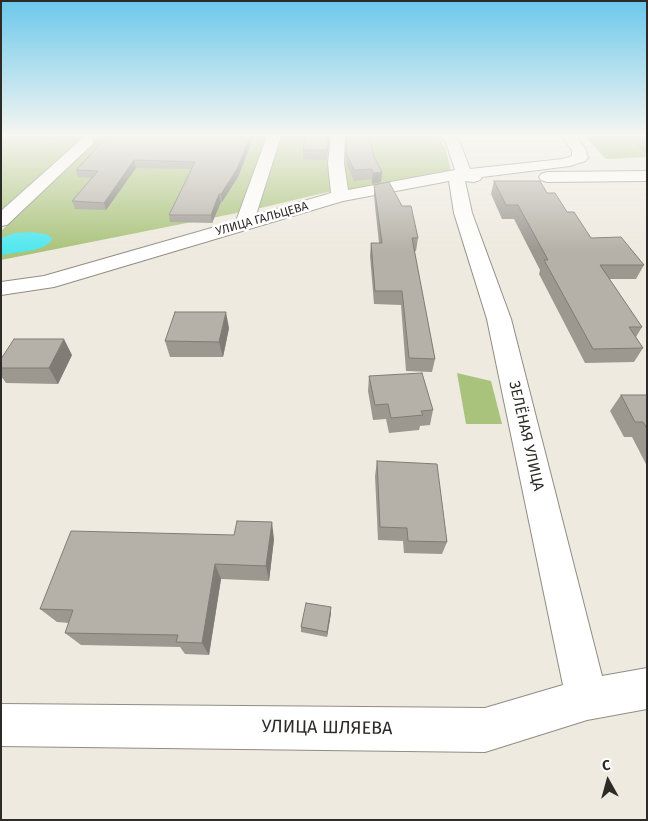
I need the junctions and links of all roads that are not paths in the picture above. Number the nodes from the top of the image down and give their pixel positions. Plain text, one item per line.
1 (52, 174) edge
2 (260, 174) edge
3 (337, 174) edge
4 (458, 174) edge
5 (460, 174) joint
6 (647, 176) edge
7 (340, 196) junction
8 (1, 221) edge
9 (244, 224) junction
10 (1, 289) edge
11 (647, 688) edge
12 (587, 700) junction
13 (1, 724) edge

1 - 8 street
2 - 9 street
3 - 7 street
4 - 7 street, УЛИЦА ГАЛЬЦЕВА
5 - 6 street, УЛИЦА ГАЛЬЦЕВА
5 - 12 street, ЗЕЛЁНАЯ УЛИЦА
7 - 9 street, УЛИЦА ГАЛЬЦЕВА
9 - 10 street, УЛИЦА ГАЛЬЦЕВА
11 - 12 street, УЛИЦА ШЛЯЕВА
12 - 13 street, УЛИЦА ШЛЯЕВА

